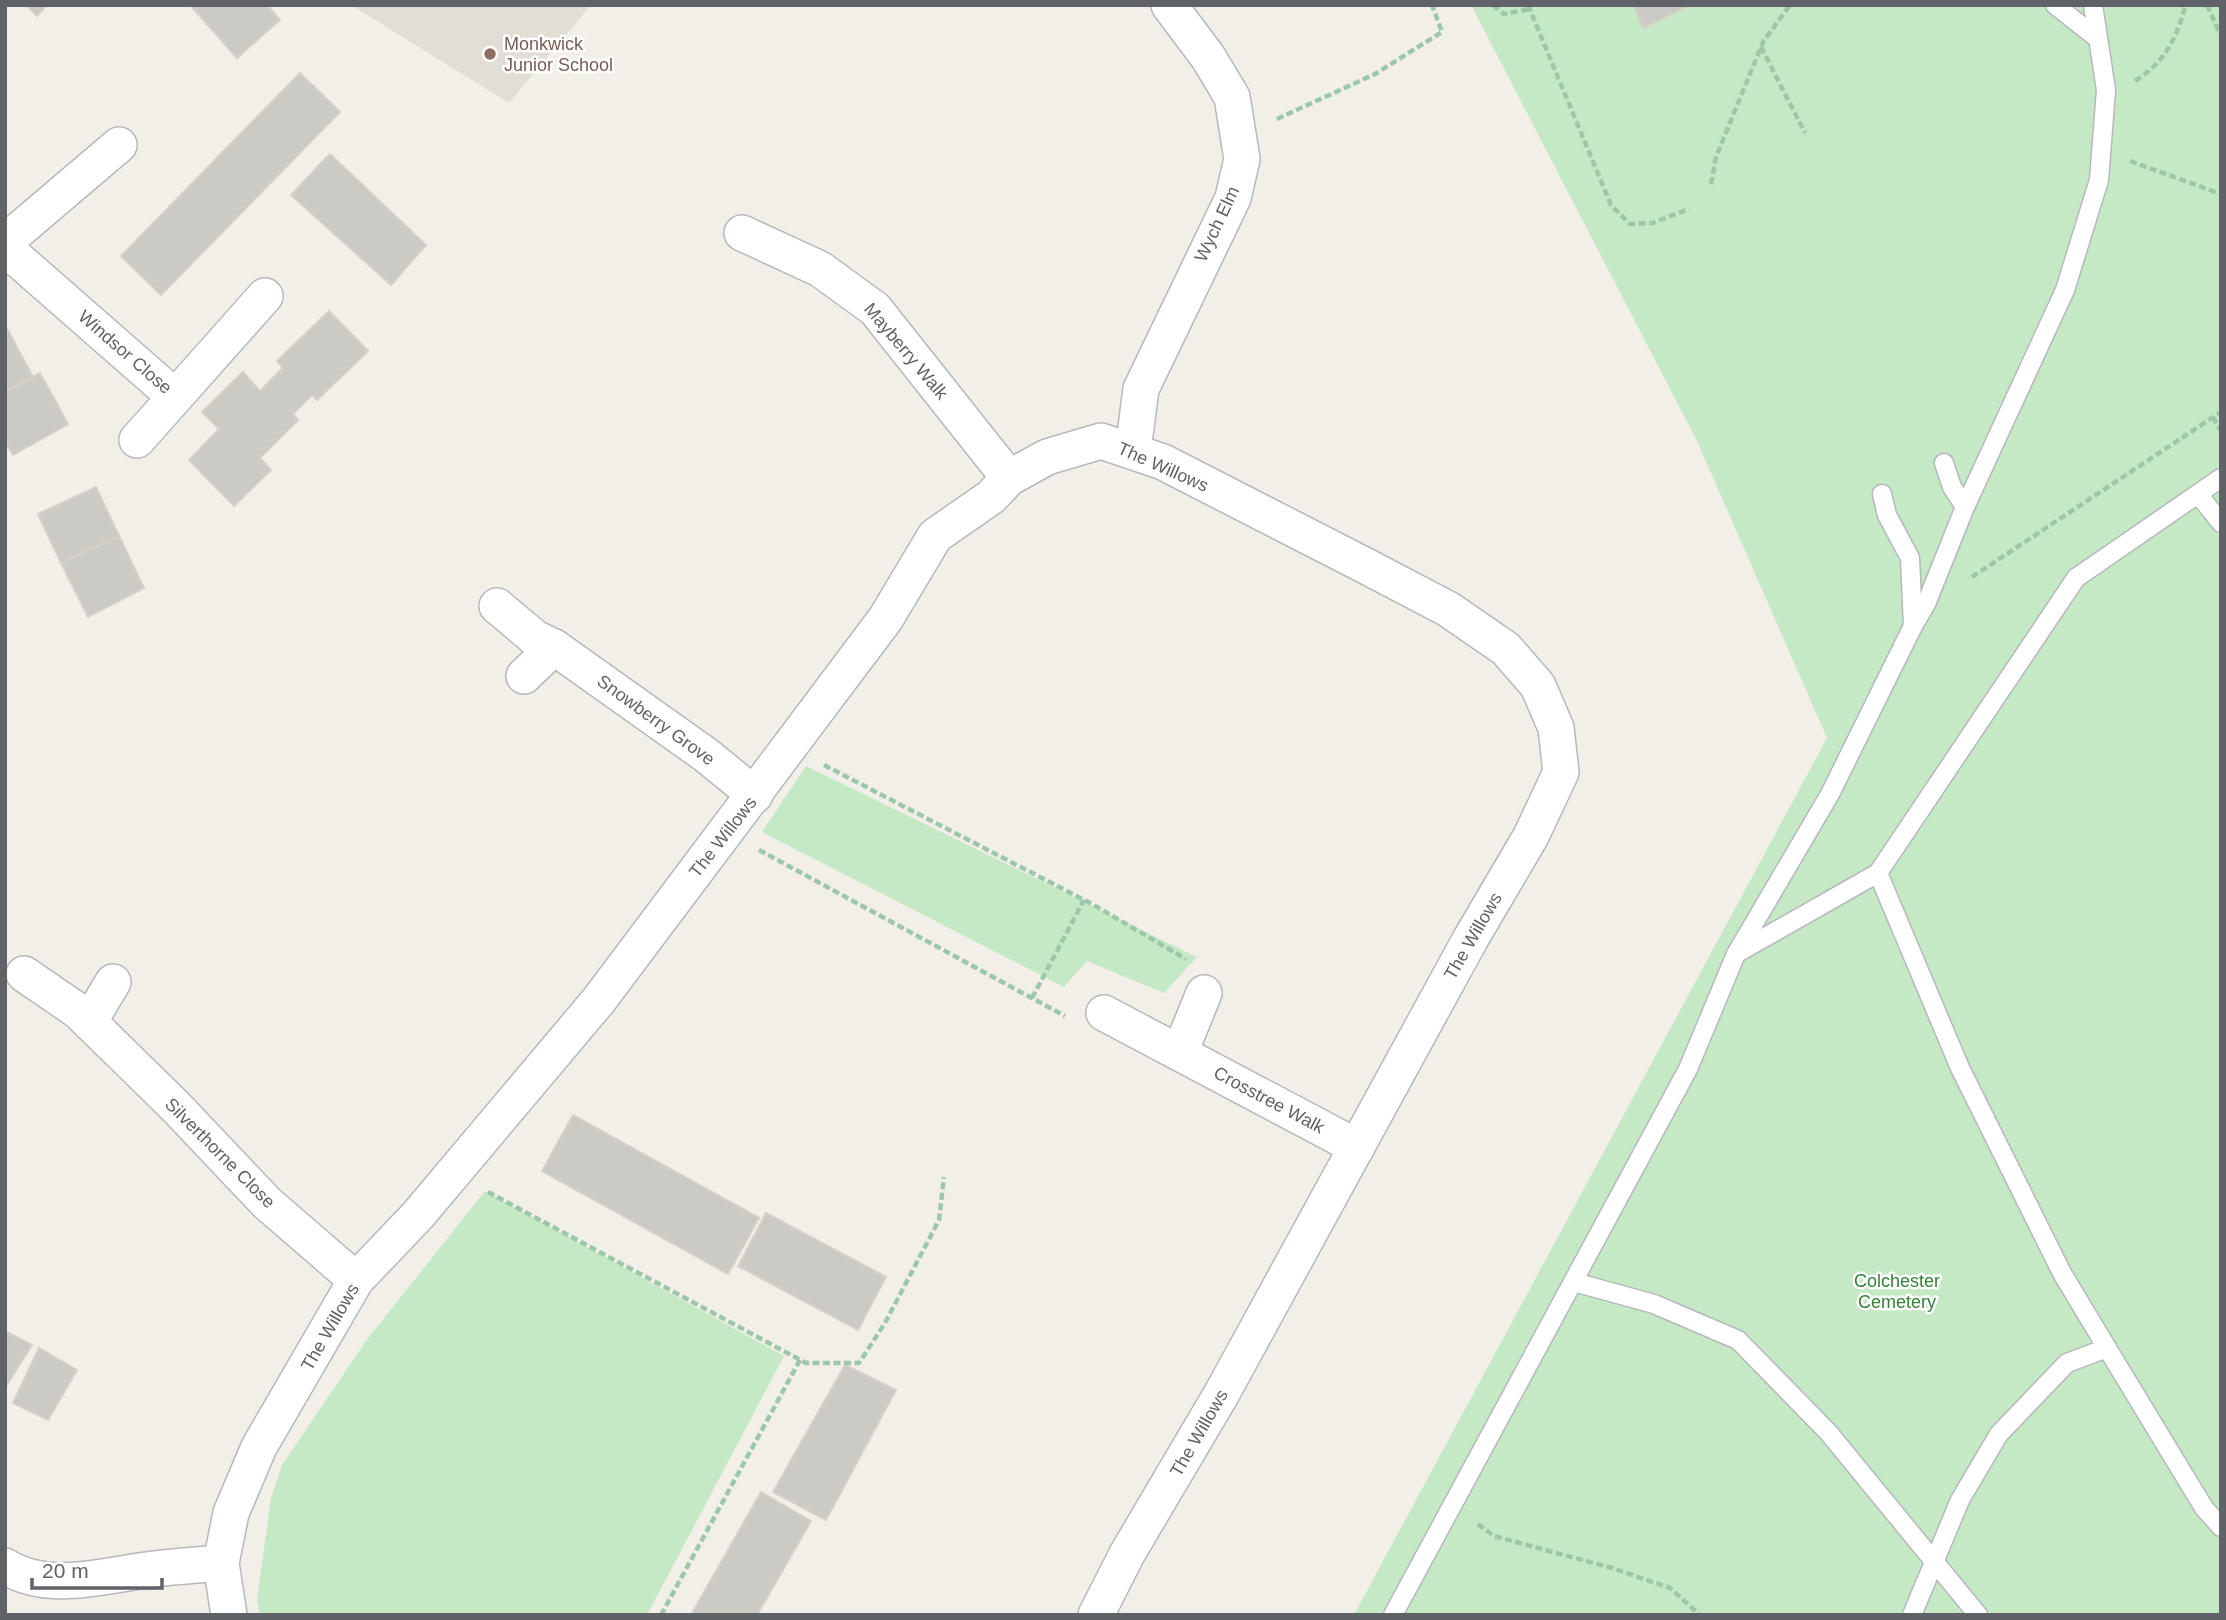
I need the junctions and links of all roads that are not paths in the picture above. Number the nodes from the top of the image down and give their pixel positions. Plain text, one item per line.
1 (1169, 5) edge
2 (2055, 5) edge
3 (2094, 5) edge
4 (2097, 38) junction
5 (118, 145) dead end
6 (742, 233) dead end
7 (5, 242) edge
8 (5, 248) edge
9 (265, 296) dead end
10 (174, 396) junction
11 (137, 440) dead end
12 (1133, 450) junction
13 (1944, 463) dead end
14 (1009, 478) junction
15 (2221, 478) edge
16 (1882, 494) dead end
17 (2197, 494) junction
18 (1965, 507) junction
19 (2221, 523) edge
20 (497, 606) dead end
21 (1913, 626) junction
22 (554, 647) junction
23 (524, 676) dead end
24 (755, 795) junction
25 (1878, 873) junction
26 (1736, 954) junction
27 (24, 974) dead end
28 (113, 982) dead end
29 (1204, 993) road end
30 (1104, 1013) road end
31 (89, 1022) junction
32 (1180, 1052) junction
33 (1357, 1147) junction
34 (356, 1280) junction
35 (1574, 1282) junction
36 (2107, 1348) junction
37 (2221, 1527) edge
38 (221, 1563) junction
39 (1933, 1563) junction
40 (5, 1566) edge
41 (229, 1615) edge
42 (1096, 1615) edge
43 (1393, 1615) edge
44 (1912, 1615) edge
45 (1978, 1615) edge

1 - 12 street, Wych Elm
2 - 4 lane
3 - 4 lane
4 - 18 lane
5 - 7 street
6 - 14 street, Mayberry Walk
8 - 10 street, Windsor Close
9 - 10 street, Windsor Close
10 - 11 street
12 - 14 street, The Willows
12 - 33 street, The Willows
13 - 18 lane
14 - 24 street, The Willows
15 - 17 lane
16 - 21 lane
17 - 19 lane
17 - 25 lane
18 - 21 lane
20 - 22 street, Snowberry Grove
21 - 26 lane
22 - 23 street
22 - 24 street, Snowberry Grove
24 - 34 street, The Willows
25 - 26 lane
25 - 36 lane
26 - 35 lane
27 - 31 street, Silverthorne Close
28 - 31 street
29 - 32 street
30 - 32 street, Crosstree Walk
31 - 34 street, Silverthorne Close
32 - 33 street, Crosstree Walk
33 - 42 street, The Willows
34 - 38 street, The Willows
35 - 39 lane
35 - 43 lane
36 - 37 lane
36 - 39 lane
38 - 40 street
38 - 41 street, The Willows
39 - 44 lane
39 - 45 lane

